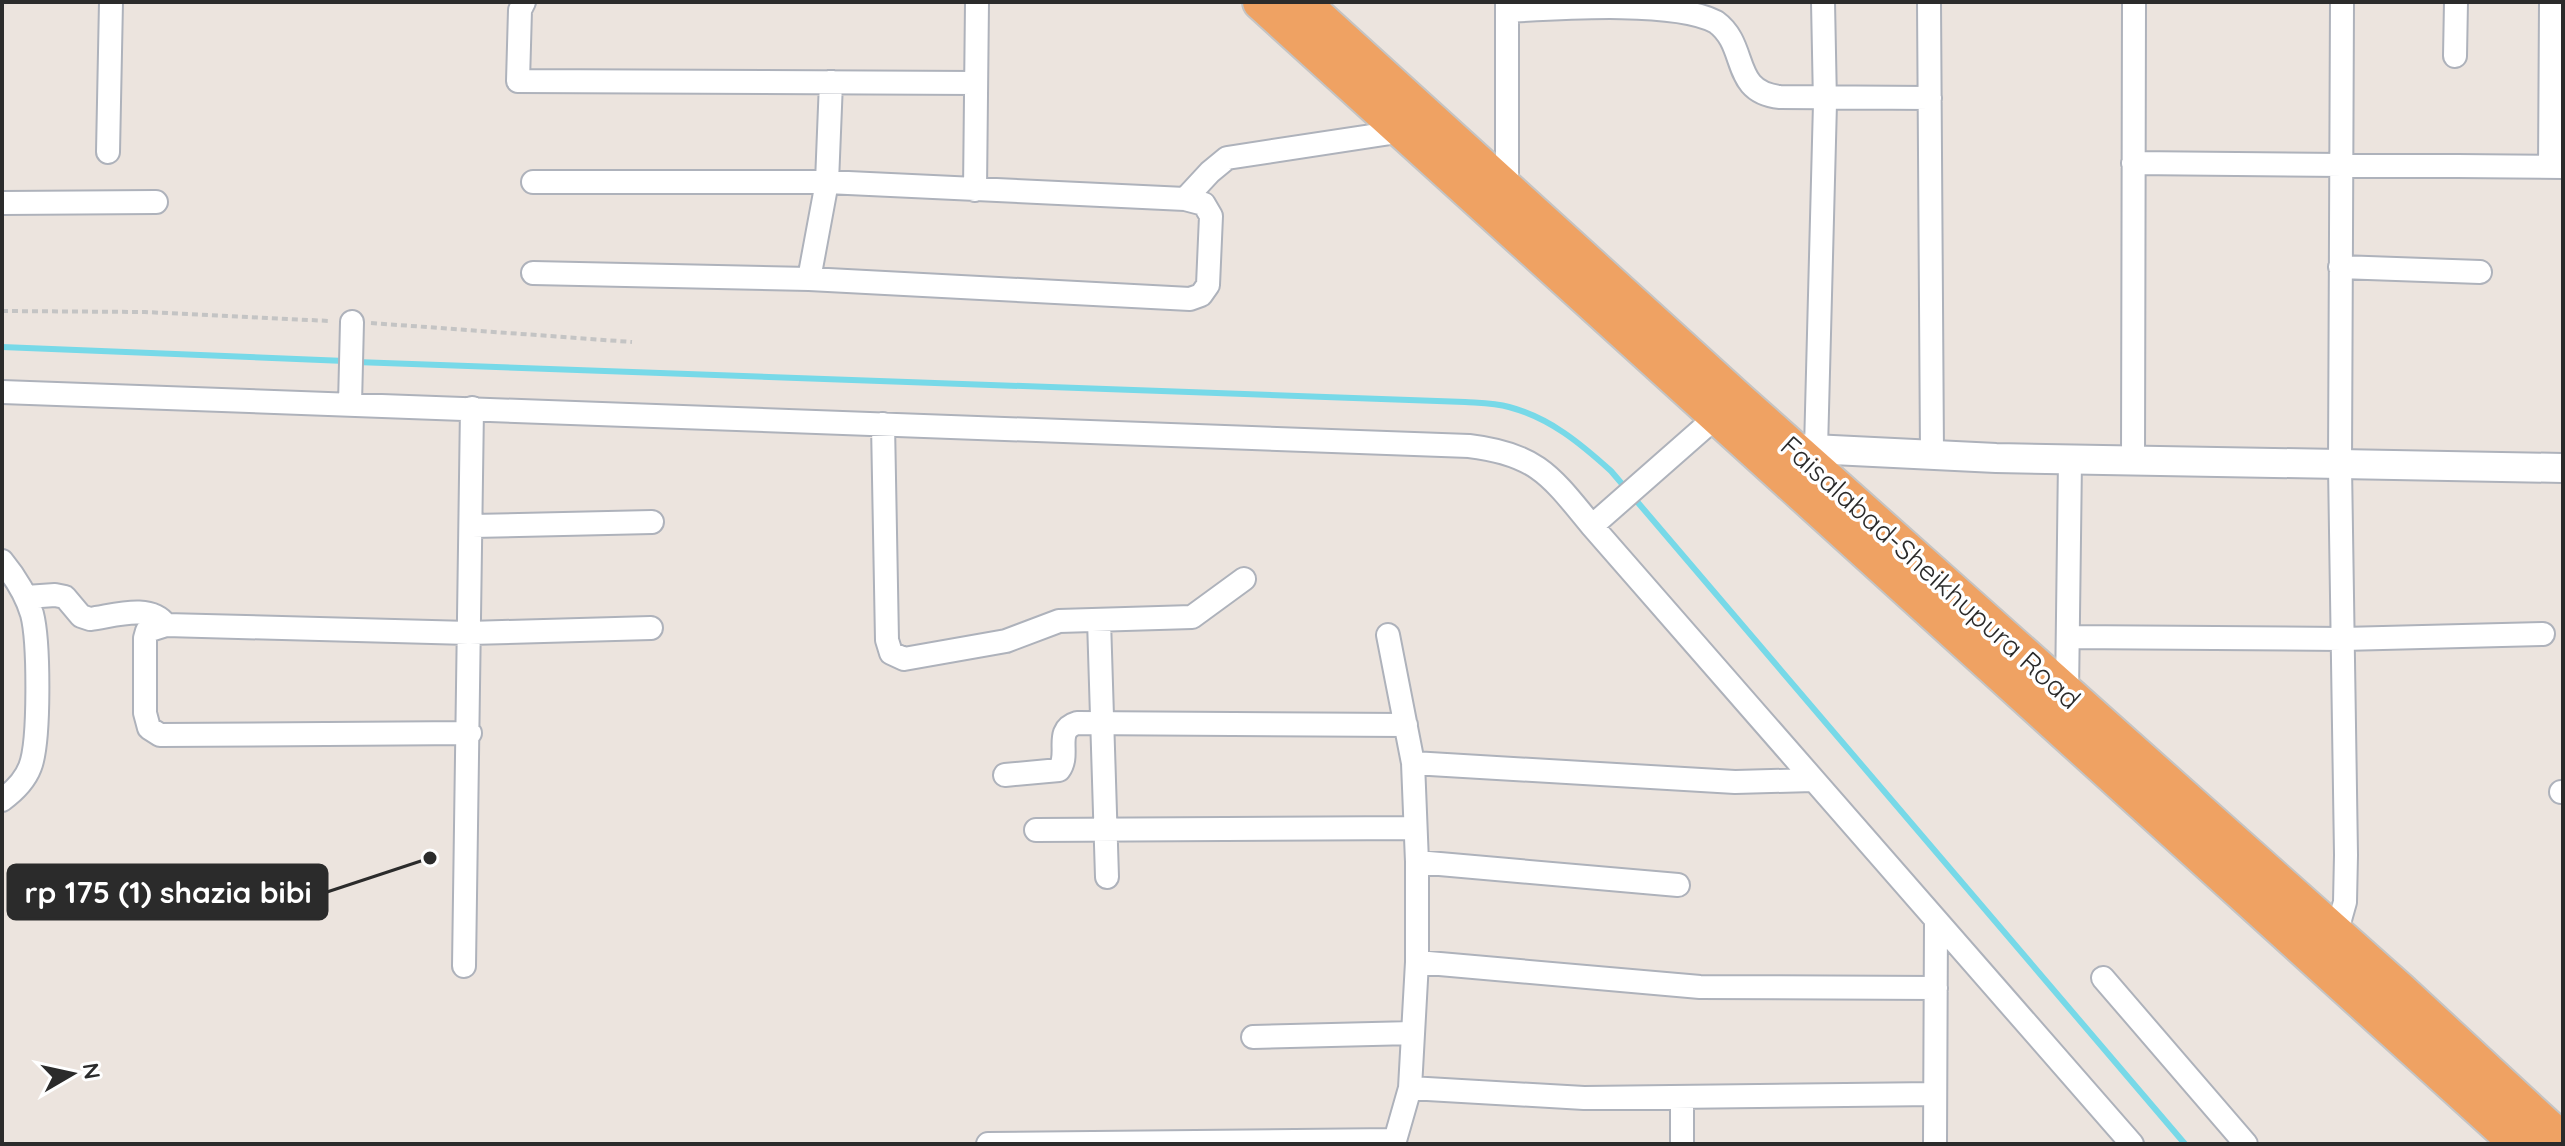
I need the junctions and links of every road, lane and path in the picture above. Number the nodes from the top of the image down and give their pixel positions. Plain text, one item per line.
1 (111, 2) edge
2 (524, 2) edge
3 (977, 2) edge
4 (1261, 2) edge
5 (1301, 2) edge
6 (1823, 2) edge
7 (1929, 2) edge
8 (2134, 2) edge
9 (2342, 2) edge
10 (2456, 2) edge
11 (2551, 2) edge
12 (1507, 6) edge
13 (2455, 56) dead end
14 (831, 82) junction
15 (976, 83) junction
16 (1824, 97) junction
17 (1930, 98) junction
18 (1404, 131) junction
19 (108, 152) dead end
20 (2133, 163) junction
21 (2341, 163) junction
22 (2556, 167) edge
23 (533, 182) dead end
24 (827, 182) junction
25 (1507, 187) junction
26 (975, 190) junction
27 (1185, 199) junction
28 (156, 202) dead end
29 (2, 203) edge
30 (2340, 267) junction
31 (2480, 272) dead end
32 (533, 273) dead end
33 (809, 279) junction
34 (2, 311) edge
35 (352, 322) junction
36 (632, 342) dead end
37 (2, 392) edge
38 (350, 404) junction
39 (472, 408) junction
40 (1726, 408) junction
41 (883, 424) junction
42 (1804, 449) junction
43 (1932, 455) junction
44 (2070, 460) junction
45 (2133, 461) junction
46 (2340, 466) junction
47 (2563, 468) edge
48 (652, 522) dead end
49 (472, 526) junction
50 (1592, 526) junction
51 (2, 561) edge
52 (1244, 579) dead end
53 (26, 597) junction
54 (1099, 620) junction
55 (166, 625) junction
56 (651, 628) dead end
57 (469, 633) junction
58 (2543, 634) dead end
59 (1388, 635) dead end
60 (2068, 637) junction
61 (2343, 639) junction
62 (2067, 694) junction
63 (1101, 724) junction
64 (1406, 725) junction
65 (470, 733) junction
66 (1413, 763) junction
67 (1005, 775) dead end
68 (1813, 780) junction
69 (2, 800) edge
70 (1415, 828) junction
71 (1036, 830) dead end
72 (1107, 830) junction
73 (1417, 862) junction
74 (1107, 877) dead end
75 (1678, 885) dead end
76 (1936, 921) junction
77 (2336, 934) junction
78 (1417, 962) junction
79 (464, 966) dead end
80 (2103, 978) dead end
81 (1936, 988) junction
82 (1413, 1033) junction
83 (1253, 1037) dead end
84 (1410, 1088) junction
85 (1935, 1094) junction
86 (1682, 1097) junction
87 (1394, 1142) edge
88 (2563, 1142) edge
89 (988, 1144) edge
90 (1682, 1144) edge
91 (1935, 1144) edge
92 (2132, 1144) edge
93 (2246, 1144) edge
94 (2519, 1144) edge

1 - 19 street
2 - 14 street
3 - 15 street
4 - 18 highway, Faisalabad-Sheikhupura Road
5 - 25 highway, Faisalabad-Sheikhupura Road
6 - 16 street
7 - 17 street
8 - 20 street
9 - 21 street
10 - 13 street
11 - 22 street
12 - 16 street
12 - 25 street
14 - 15 street
14 - 24 street
15 - 26 street
16 - 17 street
16 - 42 street
17 - 43 street
18 - 27 street
18 - 40 highway, Faisalabad-Sheikhupura Road
20 - 21 street
20 - 45 street
21 - 22 street
21 - 30 street
23 - 24 street
24 - 26 street
24 - 33 street
25 - 40 highway, Faisalabad-Sheikhupura Road
26 - 27 street
27 - 33 street
28 - 29 street
30 - 31 street
30 - 46 street
32 - 33 street
34 - 35 path
35 - 36 path
35 - 38 street
37 - 38 street
38 - 39 street
39 - 41 street
39 - 49 street
40 - 42 highway, Faisalabad-Sheikhupura Road
40 - 50 street
40 - 94 highway, Faisalabad-Sheikhupura Road
41 - 50 street
41 - 54 street
42 - 43 street
42 - 62 highway, Faisalabad-Sheikhupura Road
43 - 44 street
44 - 45 street
44 - 60 street
45 - 46 street
46 - 47 street
46 - 61 street
48 - 49 street
49 - 57 street
50 - 68 street
51 - 53 street
52 - 54 street
53 - 55 street
53 - 69 street
54 - 63 street
55 - 57 street
55 - 65 street
56 - 57 street
57 - 65 street
58 - 61 street
59 - 64 street
60 - 61 street
60 - 62 street
61 - 77 street
62 - 77 highway, Faisalabad-Sheikhupura Road
63 - 64 street
63 - 67 street
63 - 72 street
64 - 66 street
65 - 79 street
66 - 68 street
66 - 70 street
68 - 76 street
70 - 72 street
70 - 73 street
71 - 72 street
72 - 74 street
73 - 75 street
73 - 78 street
76 - 81 street
76 - 92 street
77 - 88 highway, Faisalabad-Sheikhupura Road
78 - 81 street
78 - 82 street
80 - 93 street
81 - 85 street
82 - 83 street
82 - 84 street
84 - 86 street
84 - 87 street
85 - 86 street
85 - 91 street
86 - 90 street
87 - 89 street

